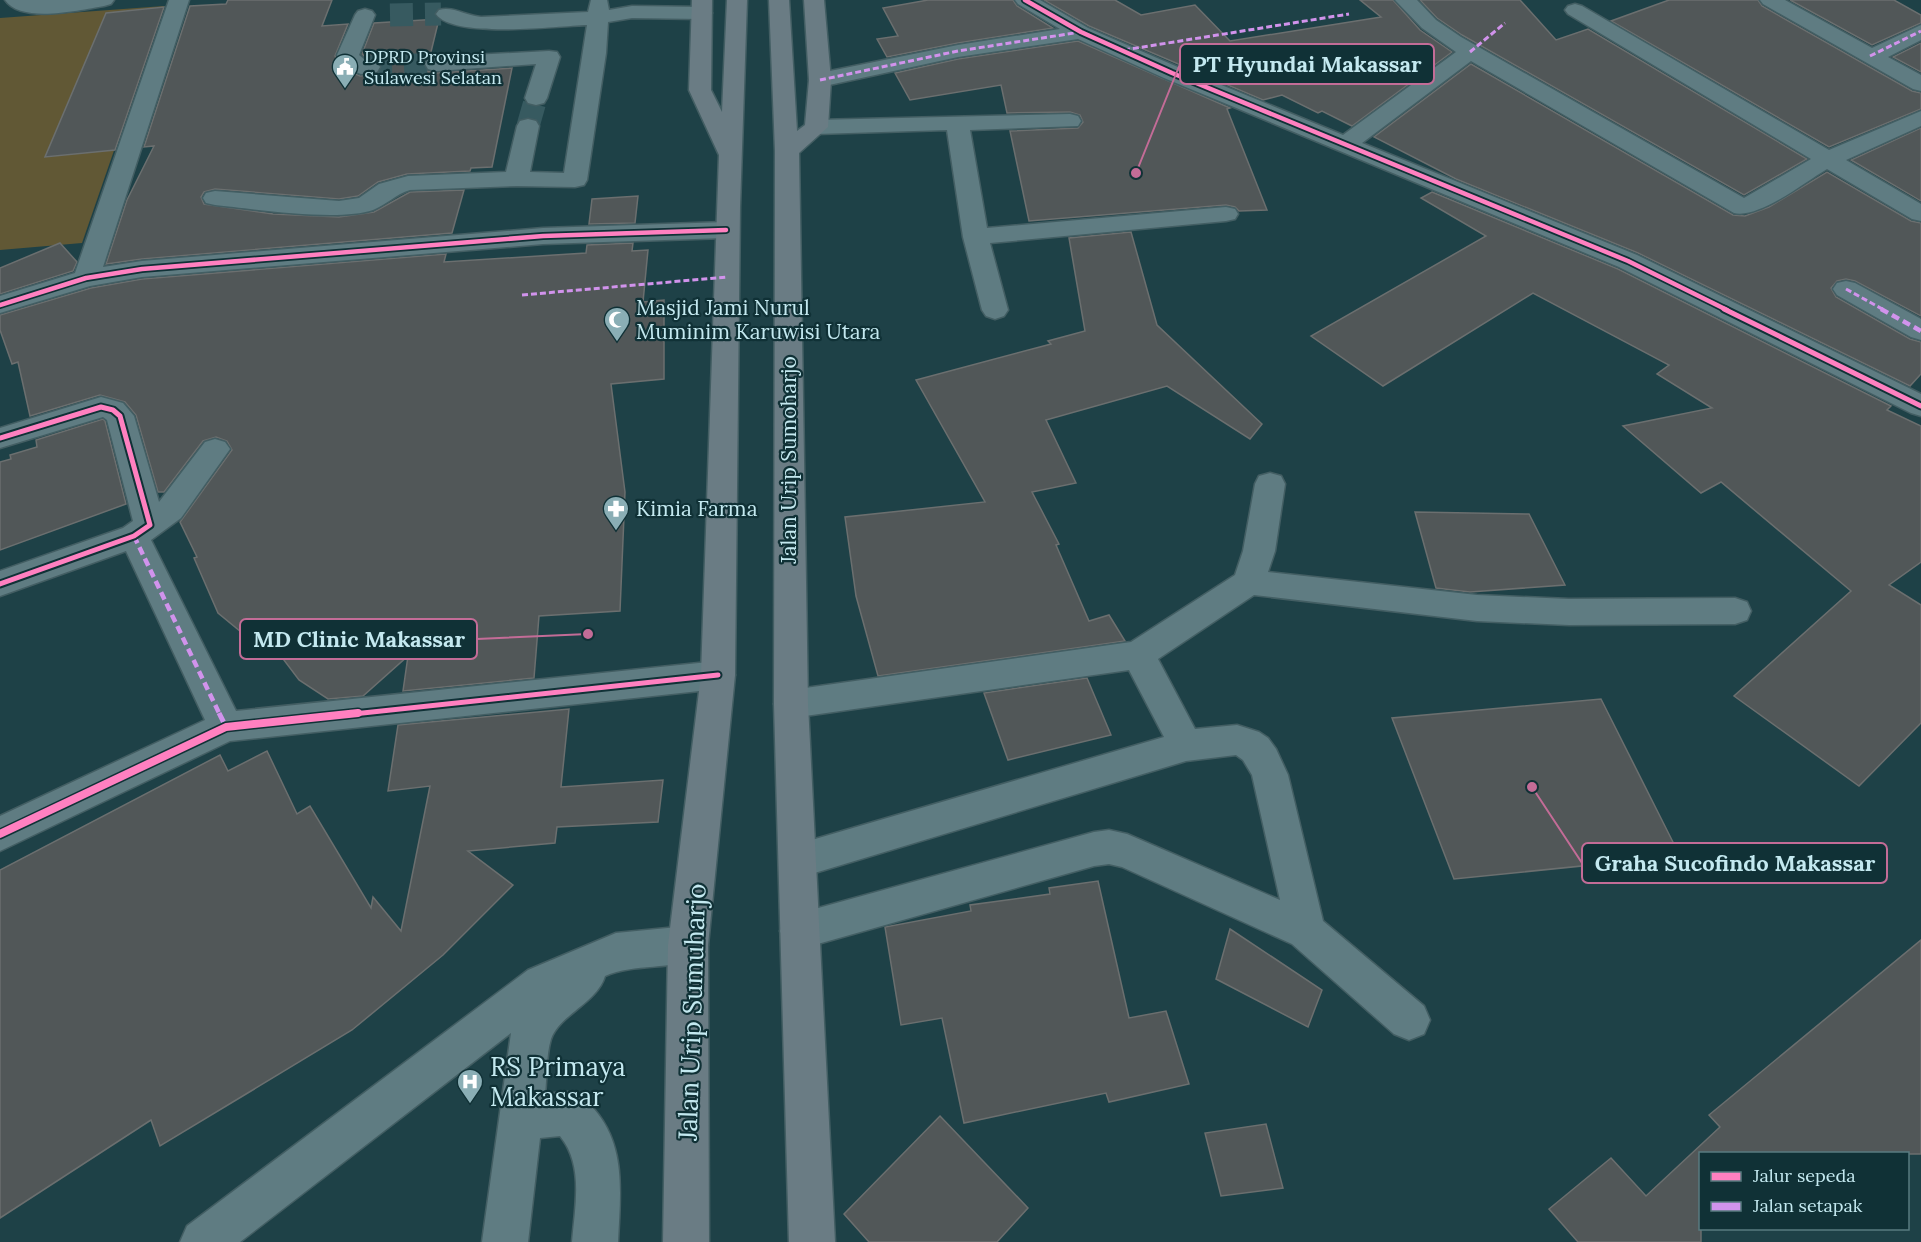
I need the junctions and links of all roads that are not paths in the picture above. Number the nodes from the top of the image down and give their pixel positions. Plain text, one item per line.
1 (15, 0) edge
2 (104, 0) edge
3 (179, 0) edge
4 (738, 0) edge
5 (779, 0) edge
6 (814, 0) edge
7 (1025, 0) edge
8 (1405, 0) edge
9 (1770, 0) edge
10 (702, 7) edge
11 (1575, 10) dead end
12 (598, 11) junction
13 (444, 14) tunnel mouth
14 (340, 16) dead end
15 (1921, 31) edge
16 (1081, 32) junction
17 (1470, 52) junction
18 (595, 53) junction
19 (1869, 56) junction
20 (549, 57) junction
21 (436, 64) tunnel mouth
22 (369, 67) tunnel mouth
23 (820, 80) junction
24 (1921, 84) edge
25 (536, 98) tunnel mouth
26 (1921, 118) edge
27 (1070, 121) dead end
28 (957, 123) junction
29 (528, 126) tunnel mouth
30 (816, 127) junction
31 (1346, 144) junction
32 (787, 151) junction
33 (732, 158) junction
34 (1827, 159) junction
35 (517, 179) junction
36 (215, 198) dead end
37 (1226, 214) dead end
38 (1921, 214) edge
39 (726, 230) junction
40 (976, 237) junction
41 (86, 278) junction
42 (1846, 289) dead end
43 (0, 305) edge
44 (995, 310) dead end
45 (1921, 331) edge
46 (1921, 406) edge
47 (0, 438) edge
48 (215, 449) dead end
49 (1270, 484) dead end
50 (142, 531) junction
51 (1249, 582) junction
52 (0, 584) edge
53 (1735, 611) dead end
54 (1138, 655) junction
55 (718, 675) junction
56 (791, 704) junction
57 (226, 727) junction
58 (1186, 746) junction
59 (0, 834) edge
60 (798, 861) junction
61 (1306, 930) junction
62 (800, 931) junction
63 (688, 945) junction
64 (616, 952) junction
65 (1409, 1020) dead end
66 (519, 1119) junction
67 (203, 1242) edge
68 (505, 1242) edge
69 (595, 1242) edge
70 (686, 1242) edge
71 (812, 1242) edge

1 - 2 street
3 - 41 street
4 - 33 highway
5 - 32 highway, Jalan Urip Sumoharjo
6 - 23 highway
7 - 16 street
8 - 17 street
9 - 19 street
10 - 12 street
10 - 33 highway
11 - 34 street
12 - 13 street
12 - 18 street
14 - 22 street
15 - 19 street
16 - 23 street
16 - 31 street
17 - 31 street
17 - 34 street
18 - 20 street
18 - 35 street
19 - 24 street
20 - 21 street
20 - 25 street
23 - 30 highway
26 - 34 street
27 - 28 street
28 - 30 street
28 - 40 street
29 - 35 street
30 - 32 highway
31 - 46 street
32 - 56 highway, Jalan Urip Sumoharjo
33 - 39 highway
34 - 38 street
35 - 36 street
37 - 40 street
39 - 41 street
39 - 55 highway
40 - 44 street
41 - 43 street
42 - 45 street
47 - 50 street
48 - 50 street
49 - 51 street
50 - 52 street
50 - 57 street
51 - 53 street
51 - 54 street
54 - 56 street
54 - 58 street
55 - 57 street
55 - 63 highway, Jalan Urip Sumuharjo
56 - 60 highway
57 - 59 street
58 - 60 street
58 - 61 street
60 - 62 highway
61 - 62 street
61 - 65 street
62 - 71 highway
63 - 64 street
63 - 70 highway, Jalan Urip Sumuharjo
64 - 66 street
64 - 67 street
66 - 68 street
66 - 69 street

